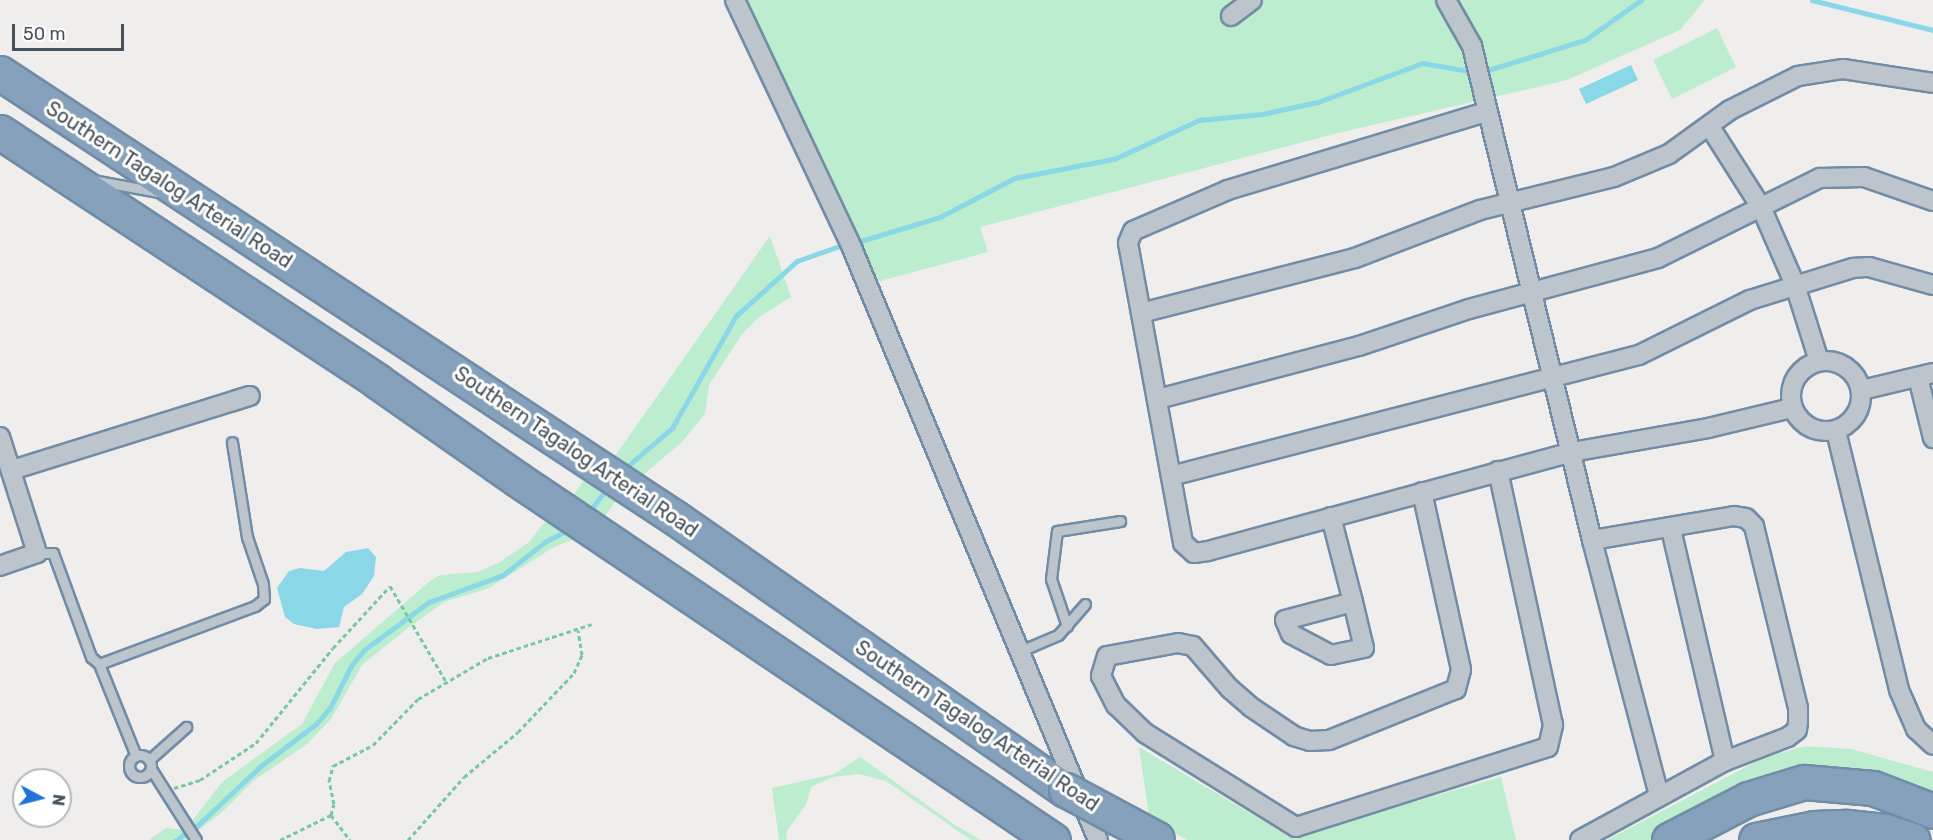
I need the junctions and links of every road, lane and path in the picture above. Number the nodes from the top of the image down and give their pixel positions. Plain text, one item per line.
1 (735, 0) edge
2 (1252, 0) edge
3 (1446, 0) edge
4 (1232, 16) dead end
5 (0, 73) edge
6 (1933, 83) edge
7 (1486, 112) junction
8 (1710, 128) junction
9 (0, 132) edge
10 (64, 176) junction
11 (184, 196) junction
12 (1933, 201) edge
13 (1509, 202) junction
14 (1761, 207) junction
15 (1795, 285) junction
16 (1933, 285) edge
17 (1532, 291) junction
18 (1141, 313) junction
19 (1819, 361) junction
20 (1925, 375) edge
21 (1553, 379) junction
22 (1862, 390) junction
23 (250, 396) dead end
24 (1158, 399) junction
25 (1792, 408) junction
26 (1836, 431) junction
27 (0, 437) edge
28 (1933, 438) edge
29 (232, 442) dead end
30 (1572, 453) junction
31 (12, 470) junction
32 (1498, 471) junction
33 (1171, 476) junction
34 (1422, 492) junction
35 (1331, 517) junction
36 (1120, 521) dead end
37 (1671, 529) junction
38 (1592, 540) junction
39 (37, 553) junction
40 (0, 566) edge
41 (1353, 602) dead end
42 (1085, 604) dead end
43 (592, 624) dead end
44 (1067, 626) junction
45 (578, 630) junction
46 (1018, 652) junction
47 (99, 664) junction
48 (447, 683) junction
49 (186, 727) dead end
50 (1933, 745) edge
51 (136, 756) junction
52 (1725, 761) junction
53 (150, 764) junction
54 (165, 794) junction
55 (1659, 796) junction
56 (1933, 812) edge
57 (331, 815) junction
58 (196, 840) edge
59 (280, 840) edge
60 (350, 840) edge
61 (408, 840) edge
62 (1053, 840) edge
63 (1098, 840) edge
64 (1154, 840) edge
65 (1580, 840) edge
66 (1669, 840) edge
67 (1756, 840) edge
68 (1913, 840) edge

1 - 46 street
2 - 4 street
3 - 7 street
5 - 11 highway, Southern Tagalog Arterial Road
6 - 8 street
7 - 13 street
7 - 18 street
8 - 13 street
8 - 14 street
9 - 10 highway
10 - 11 lane
10 - 62 highway
11 - 64 highway, Southern Tagalog Arterial Road, bridge
12 - 14 street
13 - 17 street
13 - 18 street
14 - 15 street
14 - 17 street
15 - 16 street
15 - 19 street
15 - 21 street
17 - 21 street
17 - 24 street
18 - 24 street
19 - 22 street
19 - 25 street
20 - 22 street
20 - 28 street
21 - 30 street
21 - 33 street
22 - 26 street
23 - 31 street
24 - 33 street
25 - 26 street
25 - 30 street
26 - 50 street
27 - 31 street
29 - 47 lane
30 - 32 street
30 - 38 street
31 - 39 street
32 - 34 street
32 - 34 street
33 - 35 street
34 - 35 street
35 - 41 street
36 - 44 lane
37 - 38 street
37 - 52 street
37 - 52 street
38 - 55 street
39 - 40 street
39 - 47 lane
42 - 44 lane
43 - 45 path
44 - 46 lane
45 - 48 path
45 - 61 path
46 - 63 street
47 - 51 lane
48 - 54 path
48 - 57 path
49 - 53 lane
51 - 53 lane
51 - 53 lane
52 - 55 street
53 - 54 lane
54 - 58 lane
55 - 65 street
56 - 66 highway
57 - 59 path
57 - 60 path
67 - 68 highway

